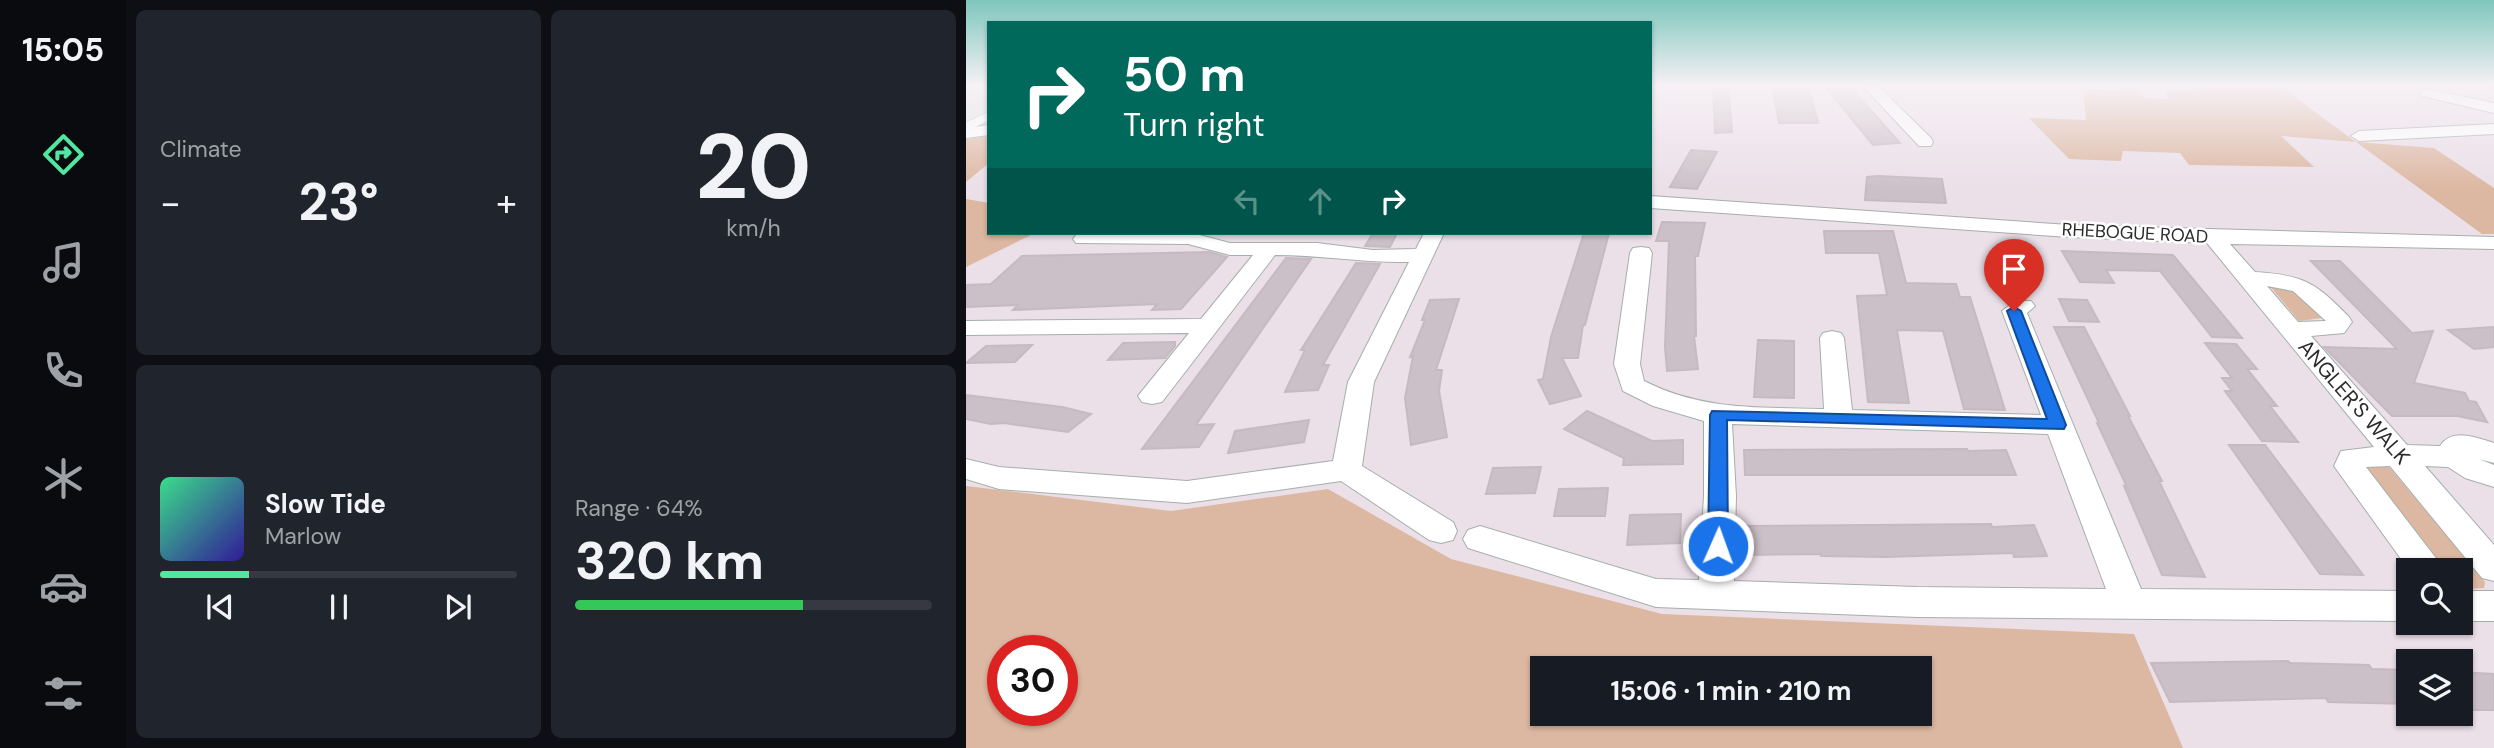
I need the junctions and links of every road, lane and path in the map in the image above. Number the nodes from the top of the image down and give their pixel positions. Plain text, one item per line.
1 (1904, 120) edge
2 (2494, 129) edge
3 (987, 130) edge
4 (966, 133) edge
5 (2359, 136) dead end
6 (1926, 142) dead end
7 (1652, 202) edge
8 (2213, 237) junction
9 (1083, 240) dead end
10 (2460, 242) junction
11 (2494, 243) edge
12 (1429, 244) edge
13 (1269, 249) junction
14 (1641, 253) dead end
15 (2494, 263) edge
16 (2248, 278) junction
17 (2023, 306) dead end
18 (1209, 326) junction
19 (966, 328) edge
20 (2291, 329) junction
21 (1832, 338) dead end
22 (1152, 396) dead end
23 (1718, 415) junction
24 (1839, 419) junction
25 (2058, 425) junction
26 (2494, 453) edge
27 (2399, 455) junction
28 (2455, 457) junction
29 (966, 469) edge
30 (1346, 470) junction
31 (2494, 476) edge
32 (1441, 531) dead end
33 (1480, 539) dead end
34 (2419, 558) edge
35 (2494, 568) edge
36 (1716, 596) junction
37 (2129, 604) junction
38 (2396, 606) edge
39 (2473, 606) edge
40 (2494, 606) edge

1 - 6 street
2 - 5 street
3 - 4 street
7 - 8 street, RHEBOGUE ROAD
8 - 10 street, RHEBOGUE ROAD
8 - 16 street, ANGLER'S WALK
9 - 13 street
10 - 11 street, RHEBOGUE ROAD
10 - 15 street
12 - 13 street
12 - 30 street
13 - 18 street
14 - 23 street
16 - 20 street, ANGLER'S WALK
16 - 20 street
17 - 25 street
18 - 19 street
18 - 22 street
20 - 27 street, ANGLER'S WALK
21 - 24 street
23 - 24 street
23 - 36 street
24 - 25 street
25 - 37 street
26 - 28 street
27 - 28 street
27 - 34 street
27 - 35 street, ANGLER'S WALK
28 - 31 street
29 - 30 street
30 - 32 street
33 - 36 street
36 - 37 street
37 - 38 street
39 - 40 street

